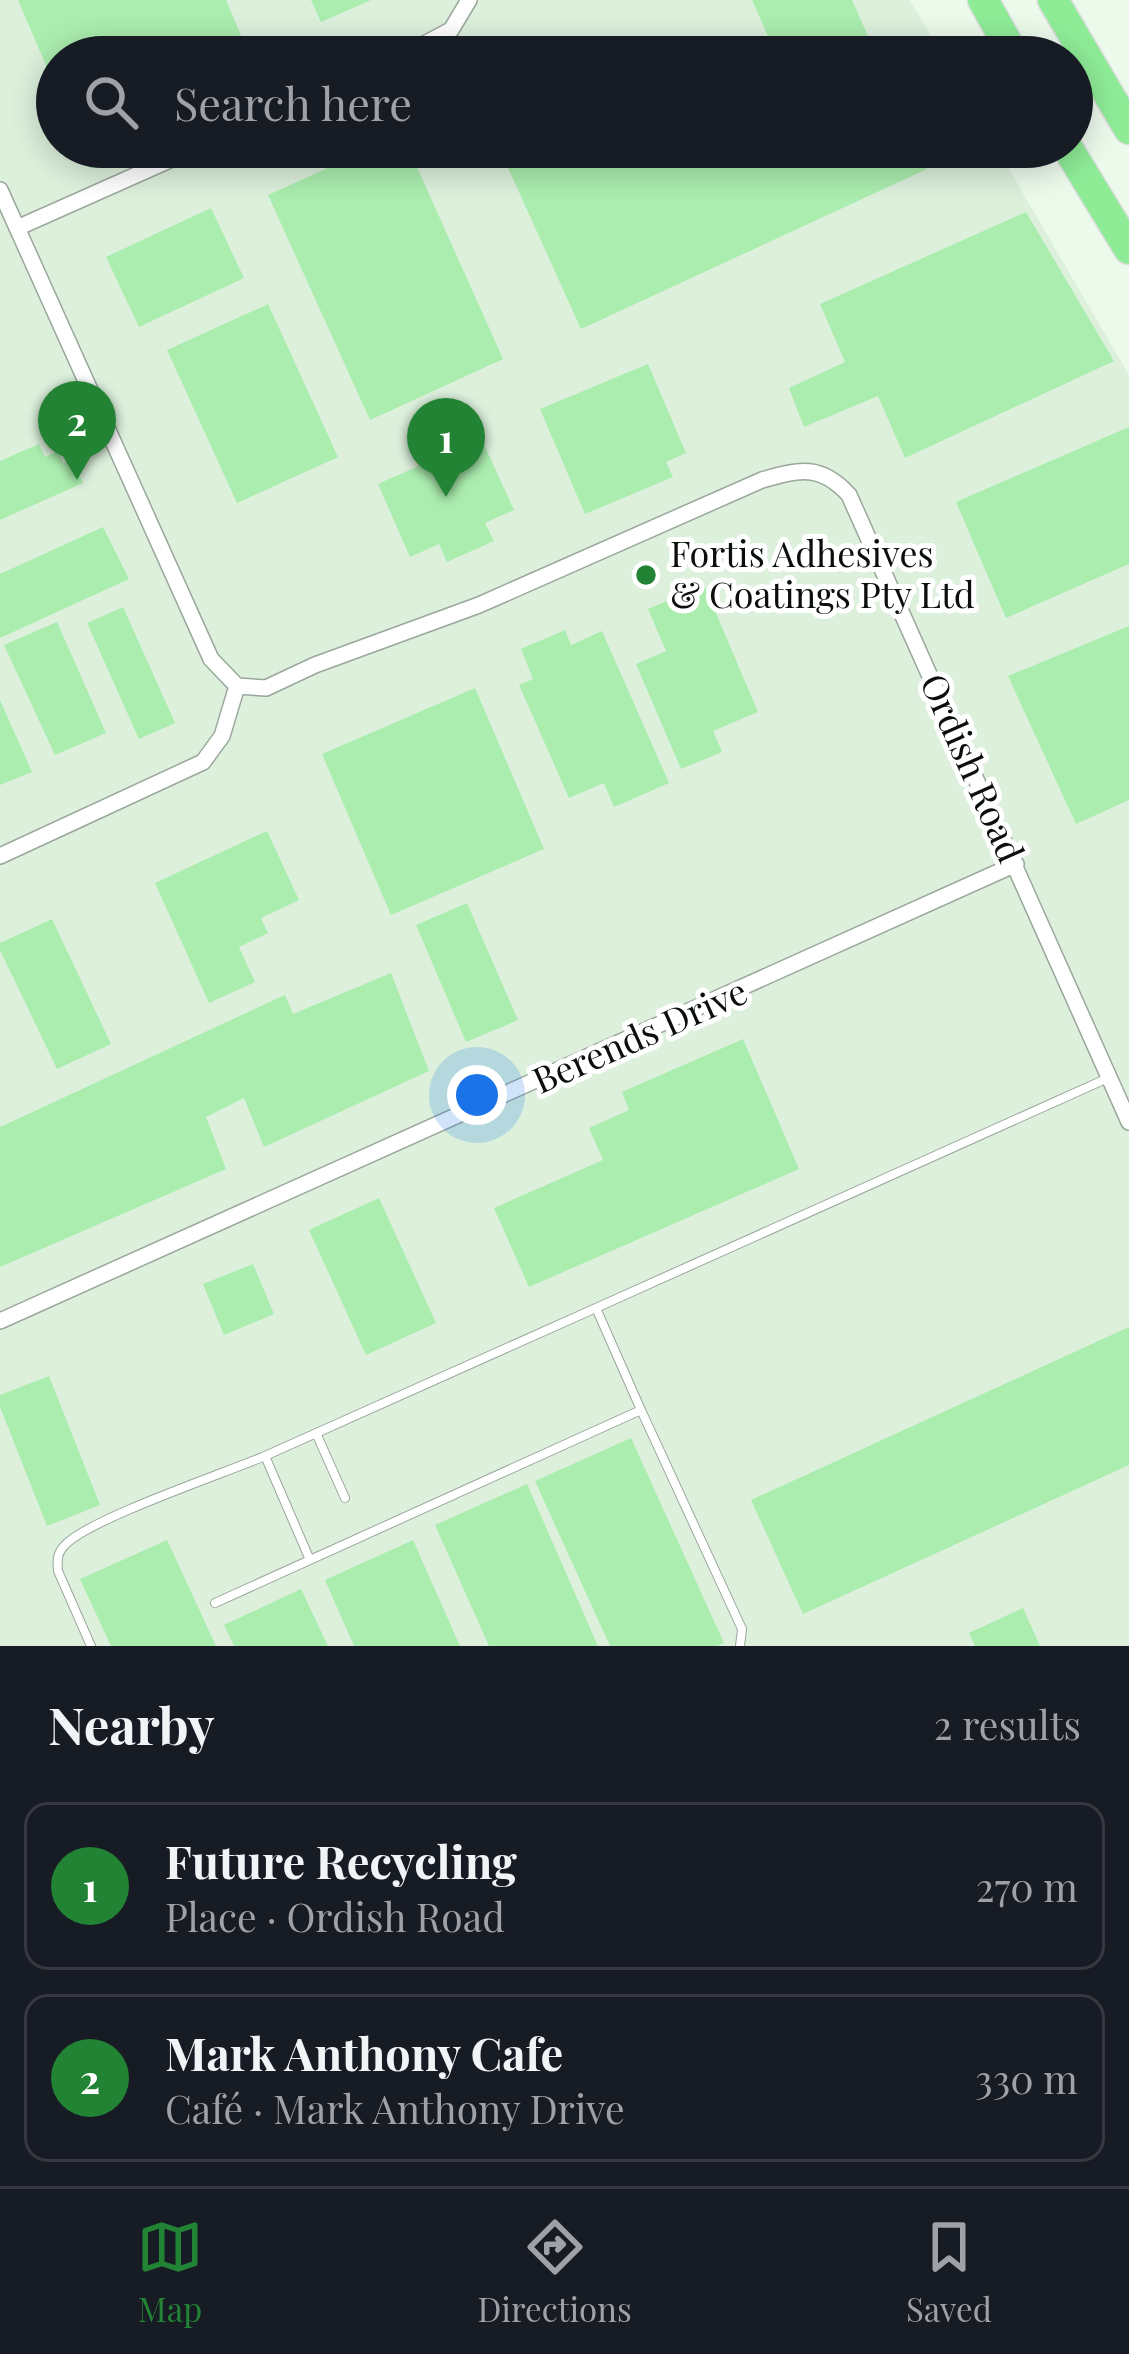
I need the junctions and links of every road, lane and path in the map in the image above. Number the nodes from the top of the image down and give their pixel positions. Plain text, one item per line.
1 (469, 0) edge
2 (983, 0) edge
3 (1053, 0) edge
4 (440, 36) edge
5 (1004, 36) edge
6 (1074, 36) edge
7 (1093, 68) edge
8 (1129, 129) edge
9 (144, 168) edge
10 (1080, 168) edge
11 (0, 190) edge
12 (9, 219) edge
13 (1129, 249) edge
14 (237, 686) junction
15 (0, 856) edge
16 (1016, 864) junction
17 (1109, 1077) junction
18 (1129, 1122) edge
19 (596, 1308) junction
20 (0, 1322) edge
21 (641, 1410) junction
22 (316, 1433) junction
23 (265, 1456) junction
24 (345, 1498) dead end
25 (310, 1560) junction
26 (215, 1603) dead end
27 (92, 1646) edge
28 (740, 1646) edge

1 - 4 street
2 - 5 highway
3 - 6 highway
7 - 8 highway
9 - 12 street
10 - 13 highway
11 - 12 street
12 - 14 street
14 - 15 street
14 - 16 street, Ordish Road
16 - 17 street, Ordish Road
16 - 20 street, Berends Drive
17 - 18 street, Ordish Road
17 - 19 lane
19 - 21 lane
19 - 22 lane
21 - 25 lane
21 - 28 lane
22 - 23 lane
22 - 24 lane
23 - 25 lane
23 - 27 lane
25 - 26 lane

